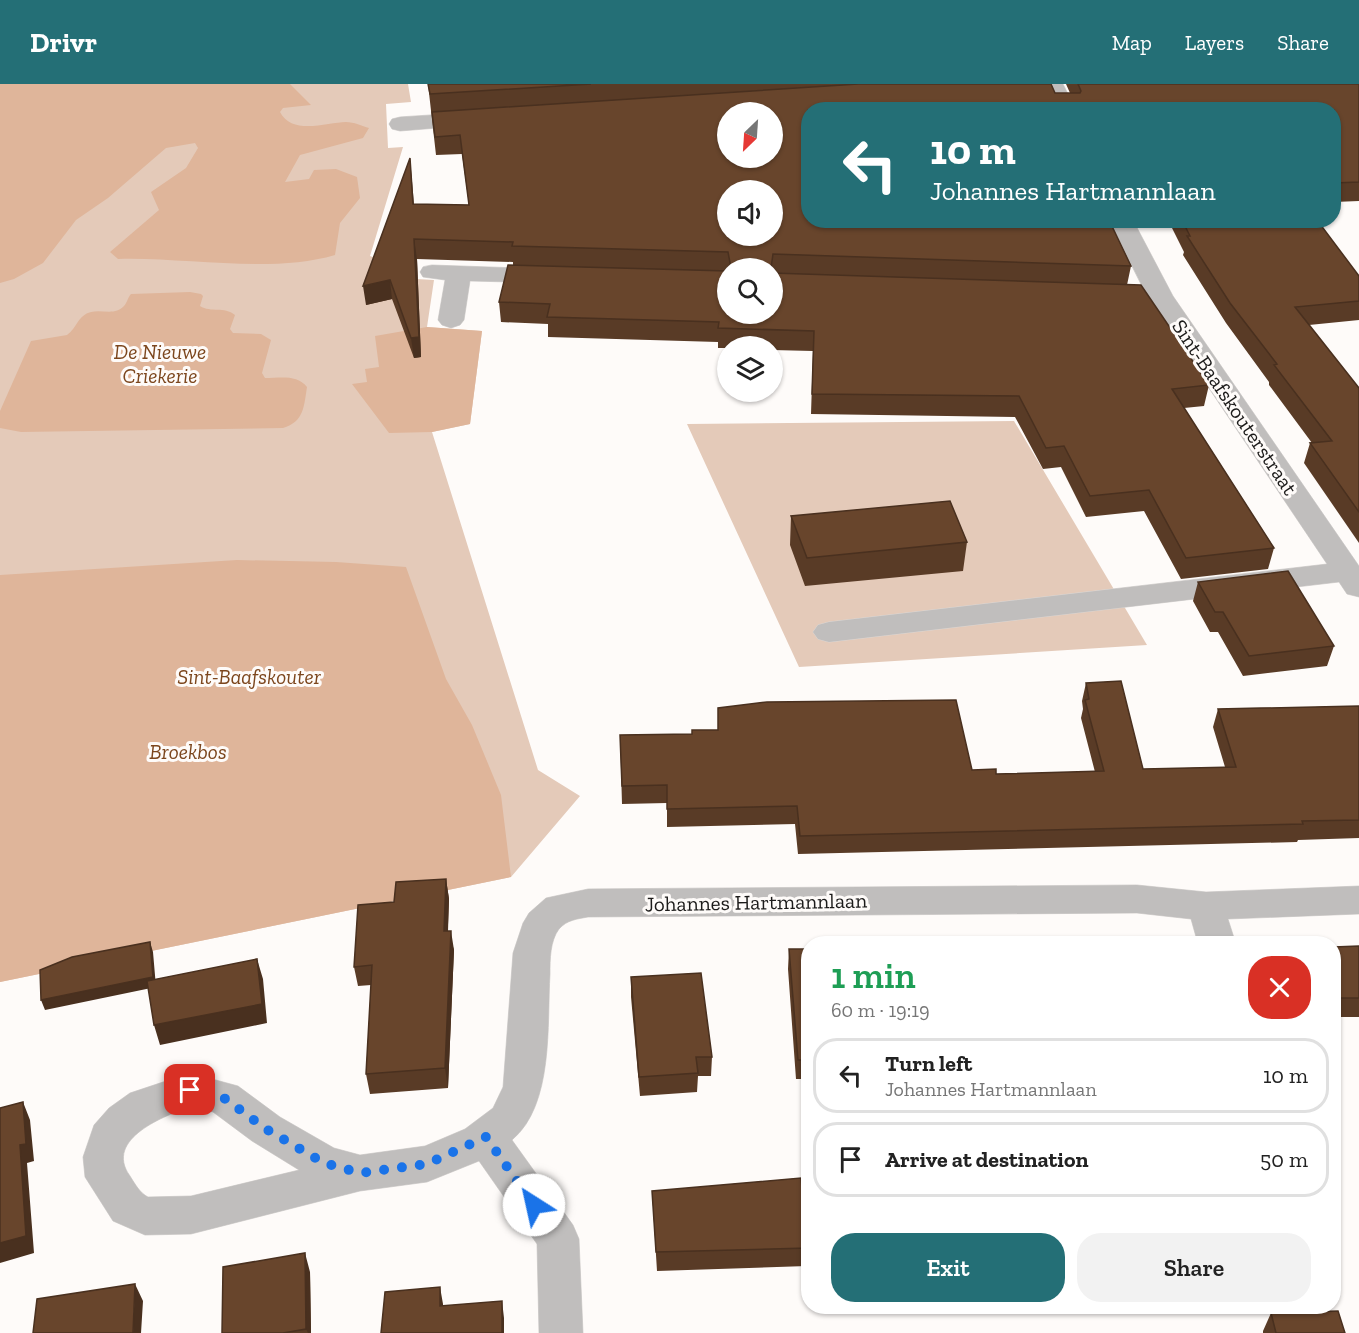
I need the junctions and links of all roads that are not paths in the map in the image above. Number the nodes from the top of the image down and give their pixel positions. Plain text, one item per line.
1 (1052, 84) edge
2 (1061, 102) edge
3 (505, 117) edge
4 (400, 124) dead end
5 (1124, 228) edge
6 (432, 272) dead end
7 (459, 272) junction
8 (576, 276) edge
9 (451, 320) dead end
10 (1353, 580) edge
11 (829, 632) dead end
12 (1359, 900) edge
13 (1206, 906) junction
14 (1215, 936) edge
15 (486, 1137) junction
16 (360, 1173) junction
17 (561, 1333) edge

1 - 2 street
3 - 4 street
5 - 10 street, Sint-Baafskouterstraat
6 - 7 street
7 - 8 street
7 - 9 street
10 - 11 street
12 - 13 street, Johannes Hartmannlaan
13 - 14 street
13 - 15 street, Johannes Hartmannlaan
15 - 16 street, Johannes Hartmannlaan
15 - 17 street
16 - 16 street, Johannes Hartmannlaan

